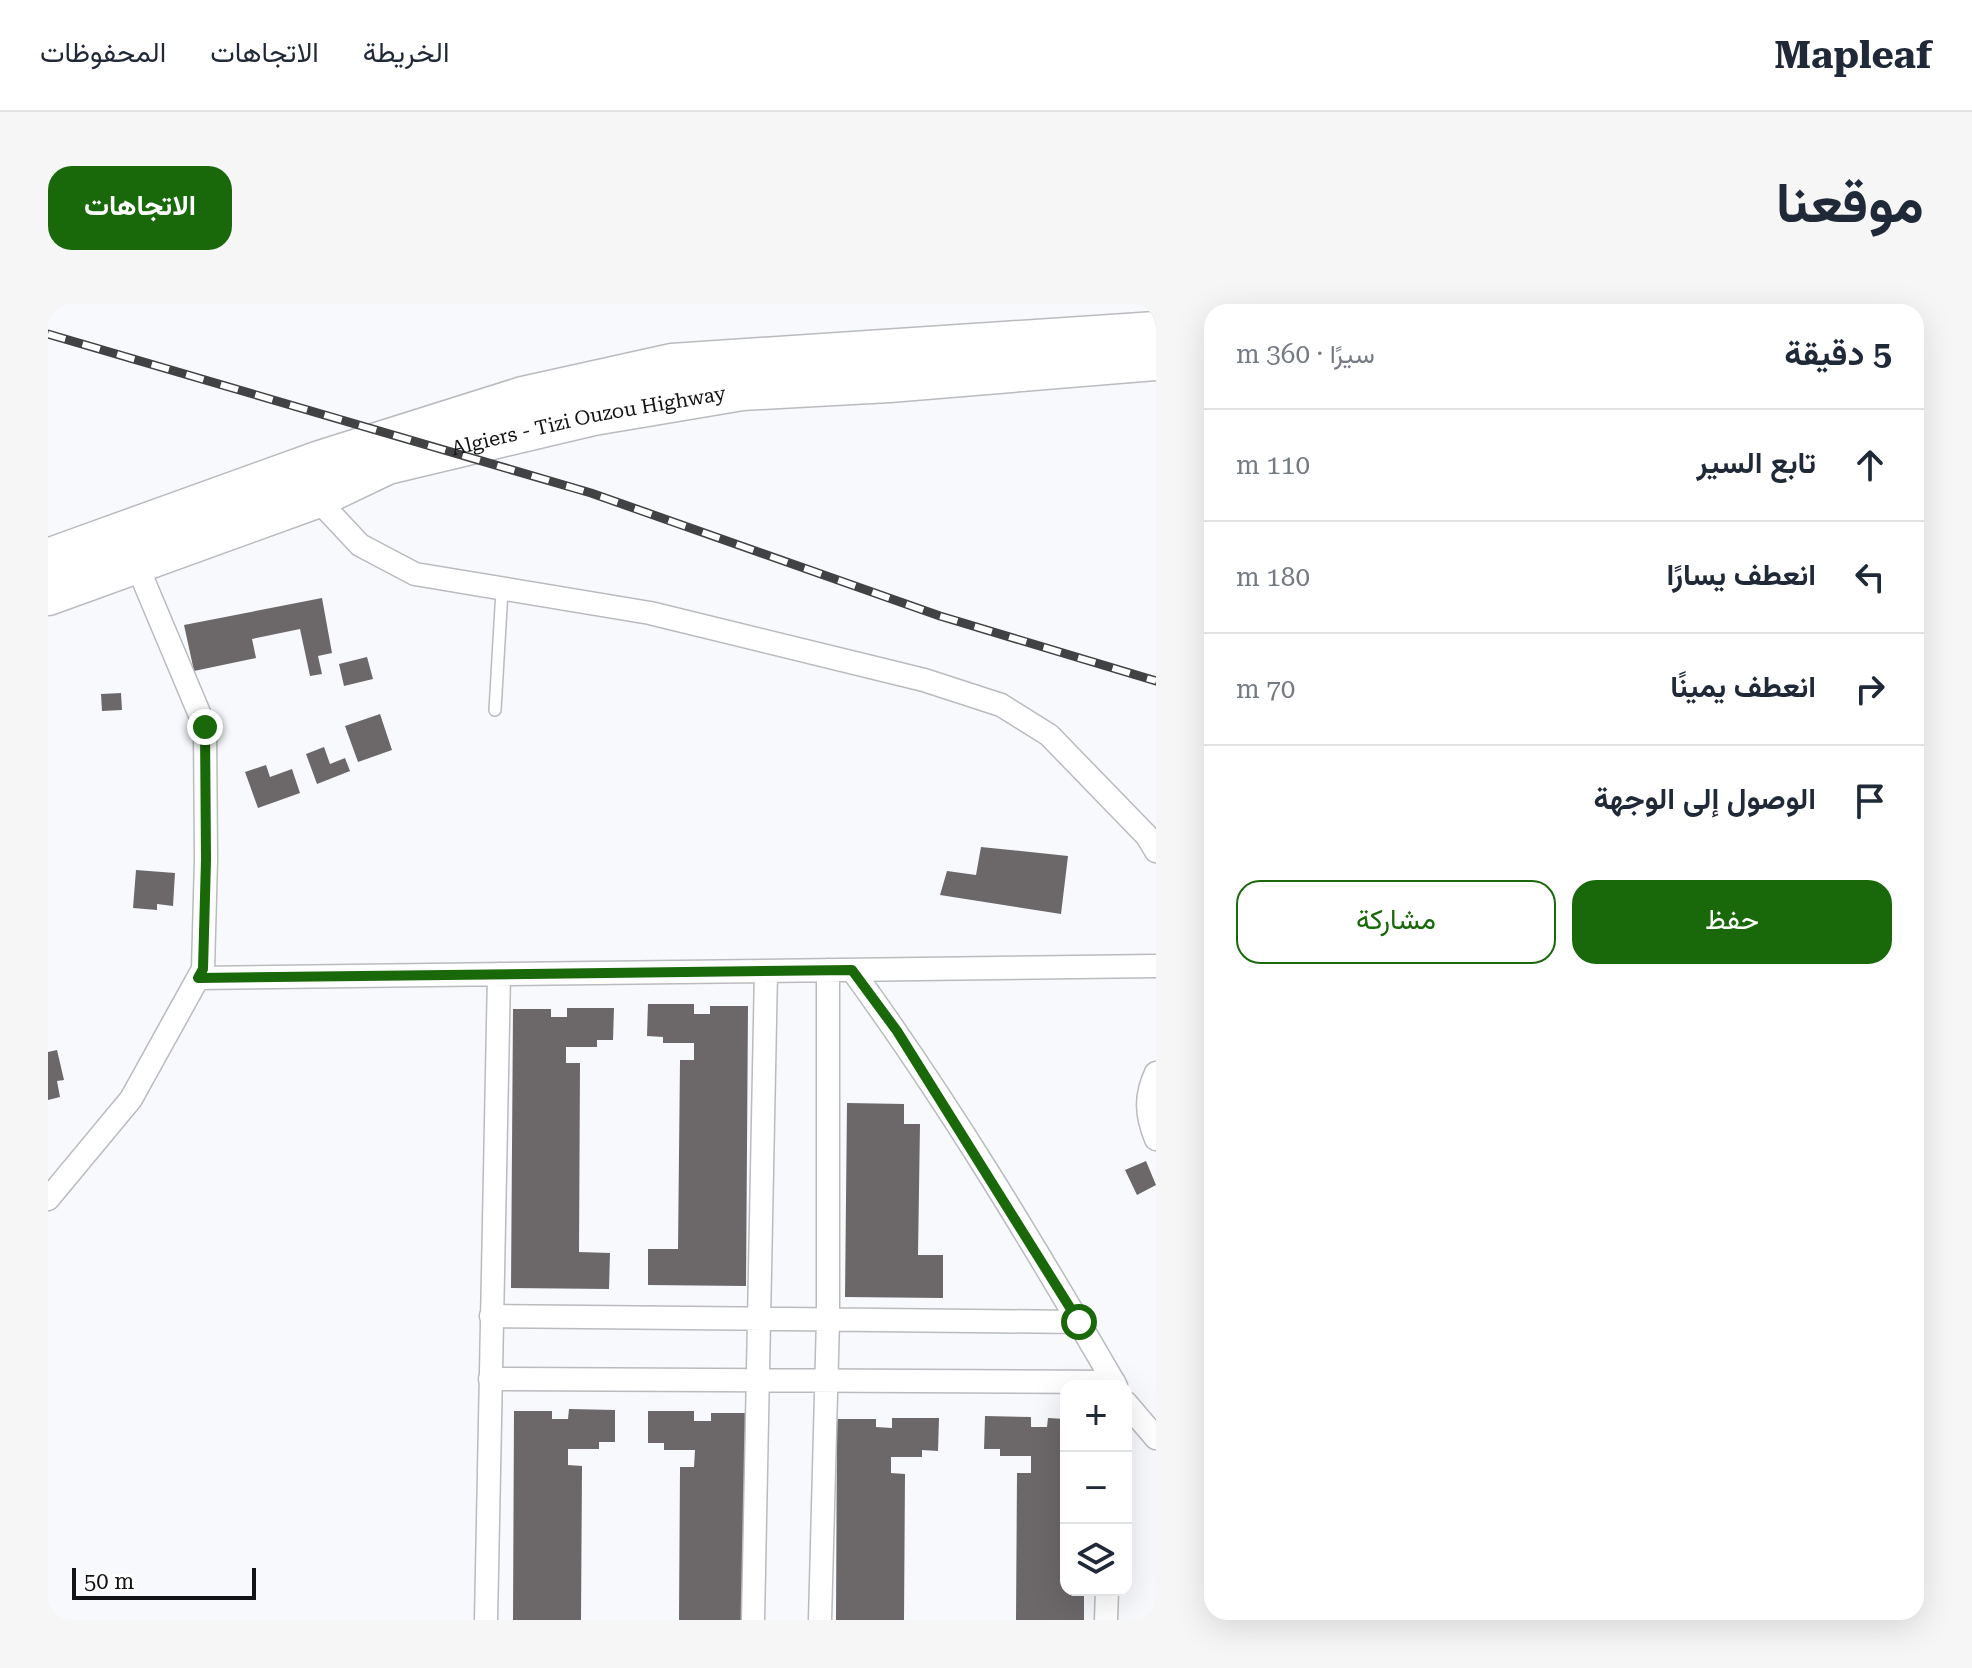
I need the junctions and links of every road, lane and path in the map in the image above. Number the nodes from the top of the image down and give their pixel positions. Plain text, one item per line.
1 (1156, 332) edge
2 (1156, 360) edge
3 (316, 498) junction
4 (48, 559) edge
5 (136, 563) junction
6 (502, 590) junction
7 (48, 595) edge
8 (495, 710) dead end
9 (1156, 851) edge
10 (1156, 966) edge
11 (828, 970) junction
12 (852, 970) junction
13 (766, 971) junction
14 (499, 974) junction
15 (198, 978) junction
16 (1156, 1073) edge
17 (1156, 1139) edge
18 (48, 1199) edge
19 (491, 1316) junction
20 (760, 1319) junction
21 (828, 1319) junction
22 (1079, 1322) junction
23 (490, 1379) junction
24 (1111, 1380) edge
25 (759, 1381) junction
26 (826, 1381) junction
27 (1060, 1384) edge
28 (1132, 1410) edge
29 (1156, 1438) edge
30 (1107, 1596) edge
31 (486, 1620) edge
32 (753, 1620) edge
33 (820, 1620) edge
34 (1106, 1620) edge

1 - 4 highway, Algiers - Tizi Ouzou Highway
2 - 3 highway, Algiers - Tizi Ouzou Highway
3 - 5 highway, Algiers - Tizi Ouzou Highway
3 - 6 street
5 - 7 highway, Algiers - Tizi Ouzou Highway
5 - 15 street
6 - 8 lane
6 - 9 street
10 - 12 street
11 - 12 street
11 - 13 street
11 - 21 street
12 - 22 street
13 - 14 street
13 - 20 street
14 - 15 street
14 - 19 street
15 - 18 street
16 - 17 street
19 - 20 street
19 - 23 street
20 - 21 street
20 - 25 street
21 - 22 street
21 - 26 street
22 - 24 street
23 - 25 street
23 - 31 street
25 - 26 street
25 - 32 street
26 - 27 street
26 - 33 street
28 - 29 street
30 - 34 street

